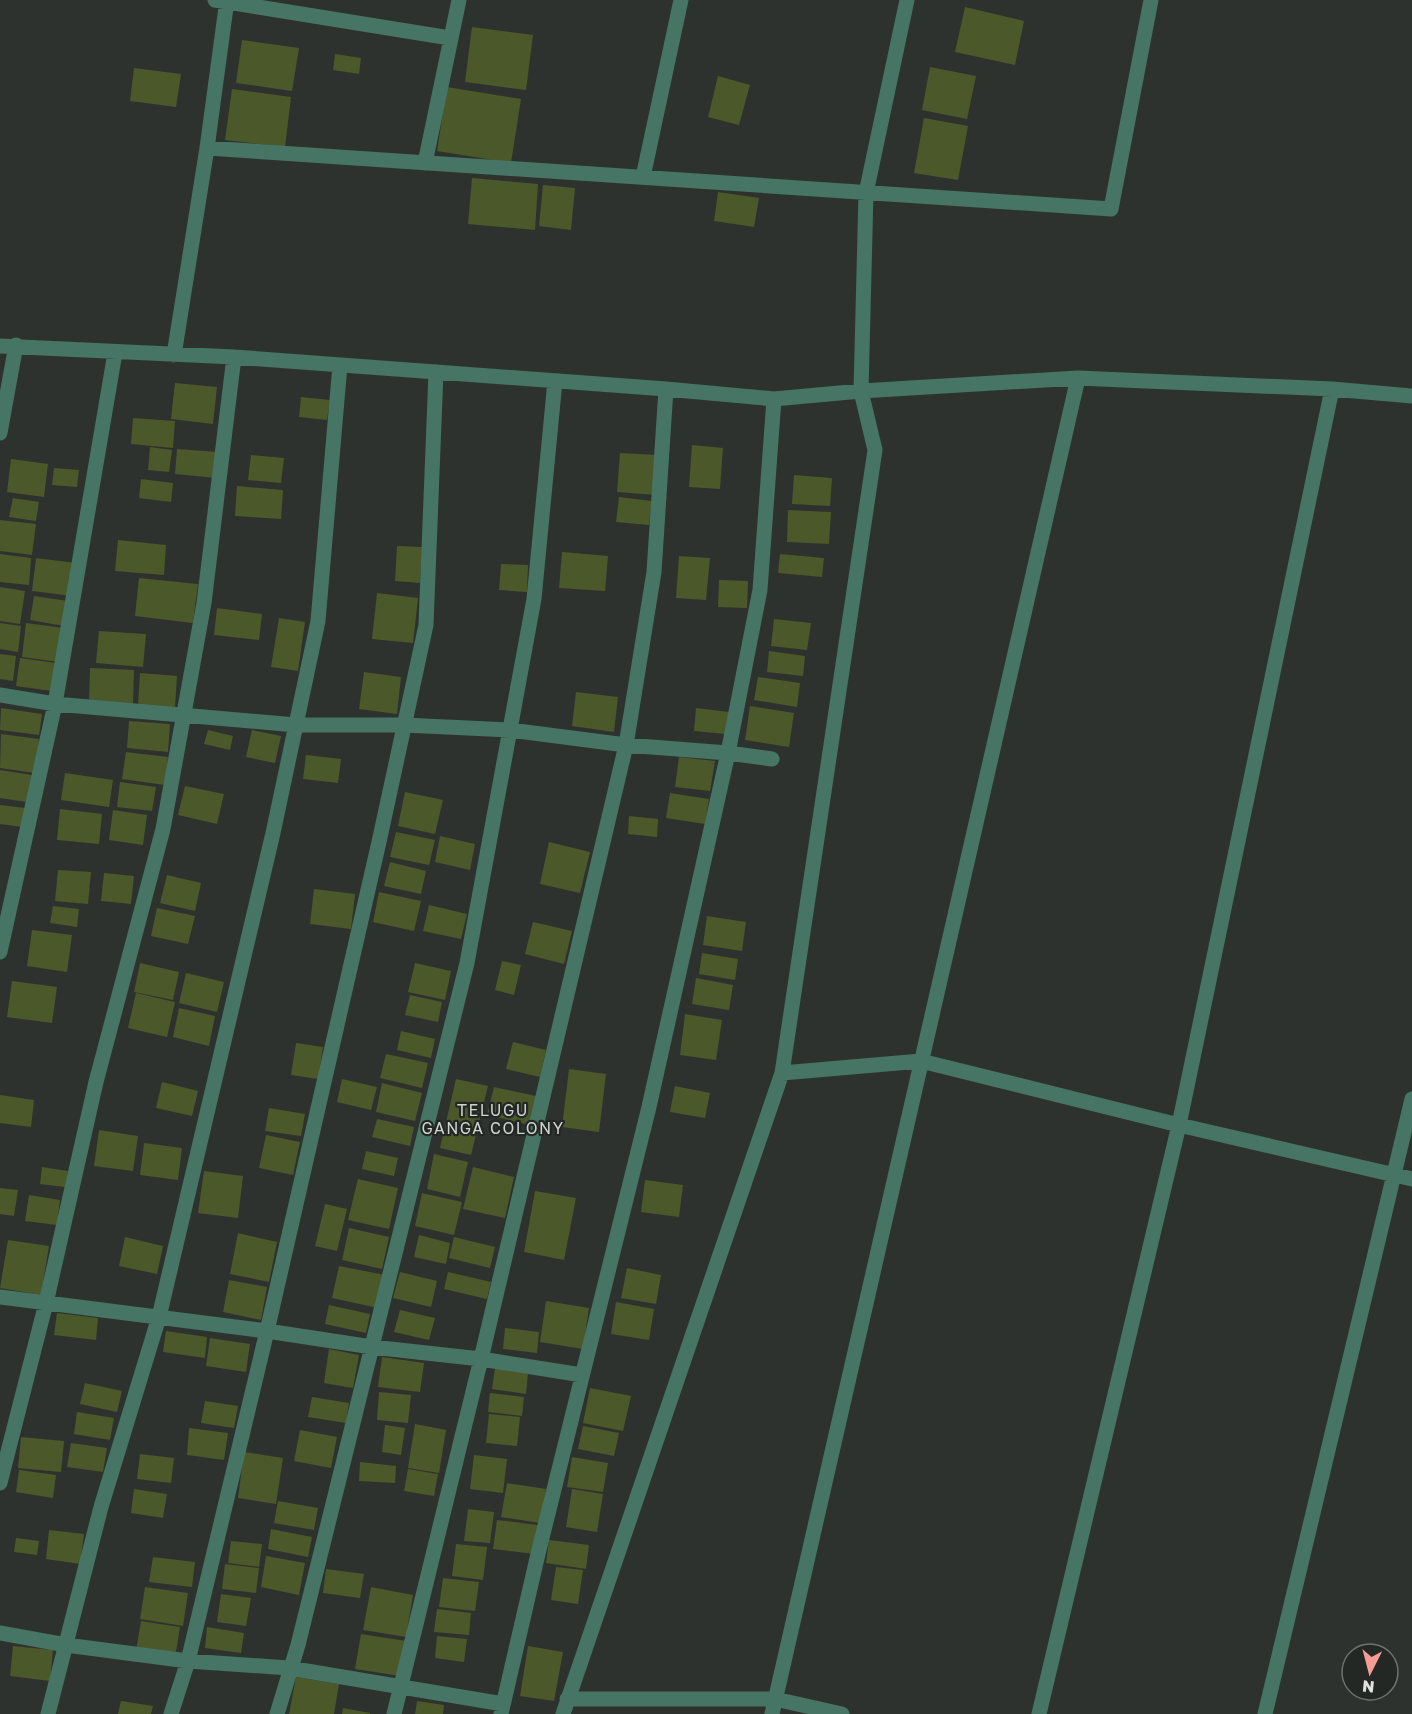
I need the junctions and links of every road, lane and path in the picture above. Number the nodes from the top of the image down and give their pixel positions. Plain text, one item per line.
1 (459, 0) edge
2 (681, 0) edge
3 (907, 0) edge
4 (1151, 0) edge
5 (223, 1) edge
6 (450, 38) junction
7 (207, 148) junction
8 (425, 163) junction
9 (643, 177) junction
10 (866, 193) junction
11 (16, 345) junction
12 (0, 346) edge
13 (115, 353) junction
14 (174, 356) junction
15 (234, 357) junction
16 (339, 365) junction
17 (436, 372) junction
18 (1078, 378) junction
19 (555, 381) junction
20 (666, 389) junction
21 (1332, 389) junction
22 (861, 392) junction
23 (1412, 396) edge
24 (774, 399) junction
25 (0, 433) edge
26 (0, 695) edge
27 (55, 704) junction
28 (183, 716) junction
29 (296, 725) junction
30 (404, 725) junction
31 (510, 730) junction
32 (626, 745) junction
33 (728, 753) junction
34 (772, 759) dead end
35 (0, 952) edge
36 (921, 1061) junction
37 (782, 1073) junction
38 (1412, 1100) edge
39 (1179, 1125) junction
40 (1394, 1174) junction
41 (1412, 1179) edge
42 (0, 1297) edge
43 (46, 1304) junction
44 (159, 1317) junction
45 (267, 1331) junction
46 (372, 1347) junction
47 (481, 1359) junction
48 (582, 1376) junction
49 (0, 1483) edge
50 (0, 1632) edge
51 (66, 1645) junction
52 (188, 1661) junction
53 (289, 1668) junction
54 (402, 1688) junction
55 (565, 1707) edge
56 (773, 1707) edge
57 (502, 1709) edge
58 (48, 1714) edge
59 (171, 1714) edge
60 (277, 1714) edge
61 (394, 1714) edge
62 (842, 1714) edge
63 (1039, 1714) edge
64 (1265, 1714) edge

1 - 6 street
2 - 9 street
3 - 10 street
4 - 10 street
5 - 6 street
5 - 7 street
6 - 8 street
7 - 8 street
7 - 14 street
8 - 9 street
9 - 10 street
10 - 22 street
11 - 12 street
11 - 13 street
11 - 25 street
13 - 14 street
13 - 27 street
14 - 15 street
15 - 16 street
15 - 28 street
16 - 17 street
16 - 29 street
17 - 19 street
17 - 30 street
18 - 21 street
18 - 22 street
18 - 36 street
19 - 20 street
19 - 31 street
20 - 24 street
20 - 32 street
21 - 23 street
21 - 39 street
22 - 24 street
22 - 37 street
24 - 33 street
26 - 27 street
27 - 28 street
27 - 35 street
28 - 29 street
28 - 43 street
29 - 30 street
29 - 44 street
30 - 31 street
30 - 45 street
31 - 32 street
31 - 46 street
32 - 33 street
32 - 47 street
33 - 34 street
33 - 48 street
36 - 37 street
36 - 39 street
36 - 56 street
37 - 55 street
38 - 40 street
39 - 40 street
39 - 63 street
40 - 41 street
40 - 64 street
42 - 43 street
43 - 44 street
43 - 49 street
44 - 45 street
44 - 51 street
45 - 46 street
45 - 52 street
46 - 47 street
46 - 53 street
47 - 48 street
47 - 54 street
48 - 57 street
50 - 51 street
51 - 52 street
51 - 58 street
52 - 53 street
52 - 59 street
53 - 54 street
53 - 60 street
54 - 57 street
54 - 61 street
55 - 56 street
56 - 62 street

